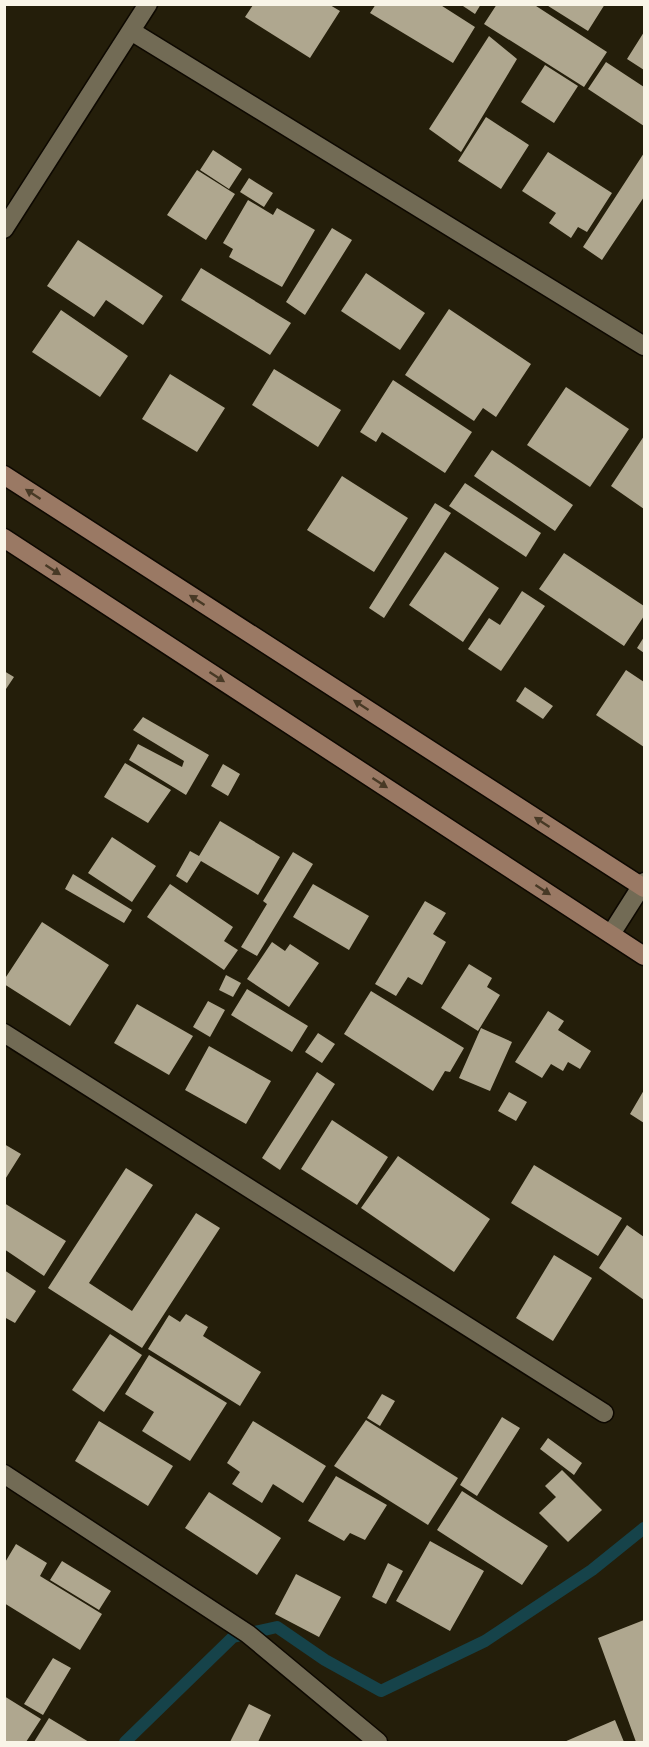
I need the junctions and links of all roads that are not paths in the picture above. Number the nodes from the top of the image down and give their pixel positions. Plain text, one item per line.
1 (148, 4) edge
2 (131, 31) junction
3 (4, 229) edge
4 (645, 346) edge
5 (4, 475) edge
6 (4, 538) edge
7 (644, 886) edge
8 (611, 934) junction
9 (645, 956) edge
10 (4, 1033) edge
11 (604, 1413) dead end
12 (4, 1474) edge
13 (378, 1743) edge

1 - 2 street
2 - 3 street
2 - 4 street
7 -> 5 street
6 -> 8 street
7 - 8 street
8 - 9 street
10 - 11 street
12 - 13 street

